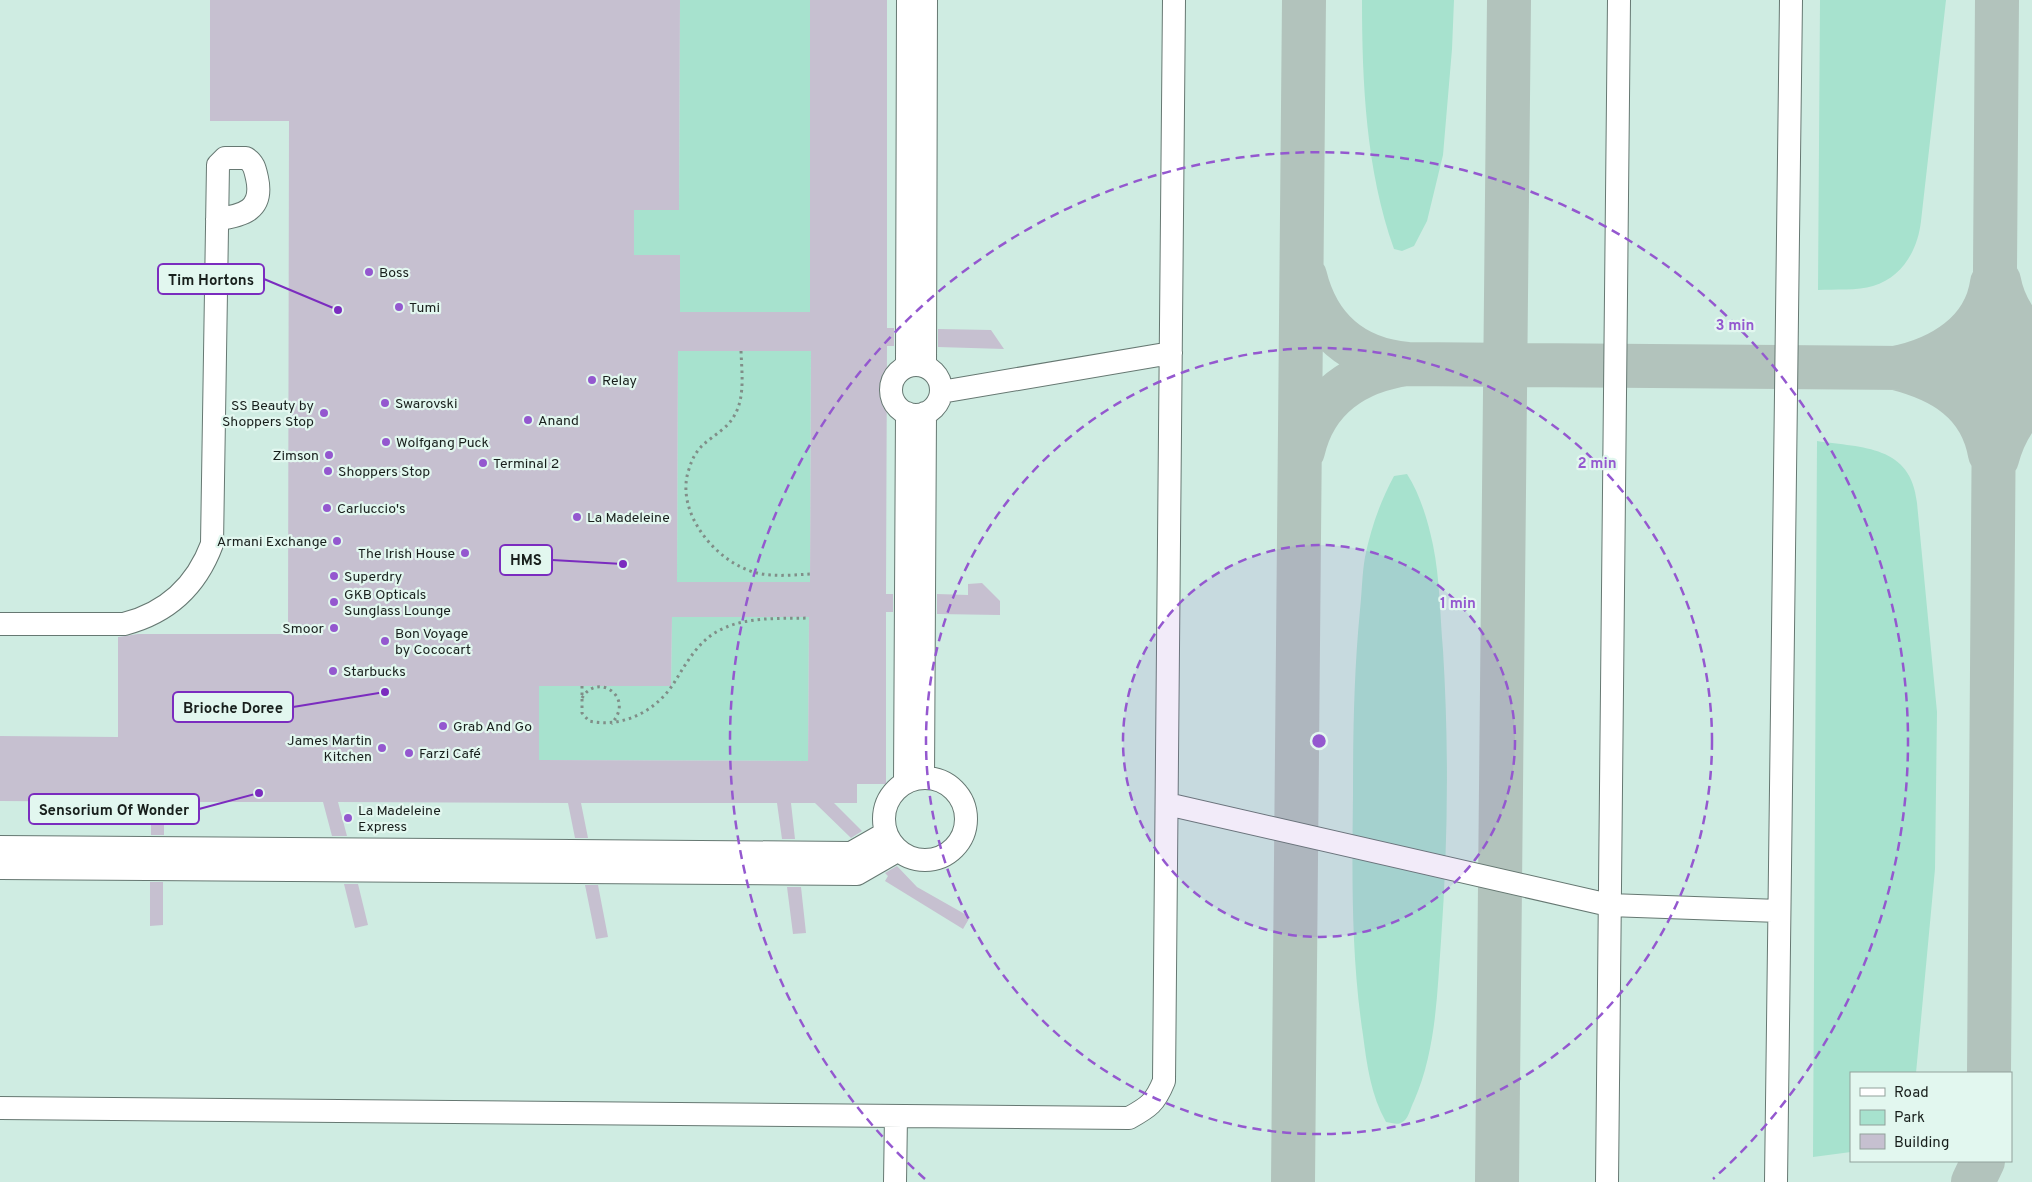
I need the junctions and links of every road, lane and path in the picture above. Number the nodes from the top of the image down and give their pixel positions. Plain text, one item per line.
1 (908, 0) edge
2 (926, 0) edge
3 (1174, 0) edge
4 (1619, 0) edge
5 (1791, 0) edge
6 (217, 220) dead end
7 (741, 351) dead end
8 (1171, 352) junction
9 (916, 366) junction
10 (941, 392) junction
11 (916, 413) junction
12 (810, 574) dead end
13 (809, 618) dead end
14 (0, 624) edge
15 (582, 686) dead end
16 (581, 699) junction
17 (611, 724) junction
18 (914, 781) junction
19 (1167, 804) junction
20 (891, 842) junction
21 (0, 847) edge
22 (0, 868) edge
23 (1609, 905) junction
24 (1779, 911) junction
25 (0, 1108) edge
26 (896, 1116) junction
27 (895, 1182) edge
28 (1606, 1182) edge
29 (1776, 1182) edge

1 - 9 lane
2 - 9 lane
3 - 8 lane
4 - 23 lane
5 - 24 lane
6 - 14 lane
7 - 12 path
8 - 10 lane
8 - 19 lane
9 - 10 lane
9 - 11 lane
10 - 11 lane
11 - 18 lane
13 - 17 path
15 - 16 path
16 - 17 path
16 - 17 path
18 - 20 lane
18 - 20 lane
19 - 23 lane
19 - 26 lane
20 - 21 lane
20 - 22 lane
23 - 24 lane
23 - 28 lane
24 - 29 lane
25 - 26 lane
26 - 27 lane

